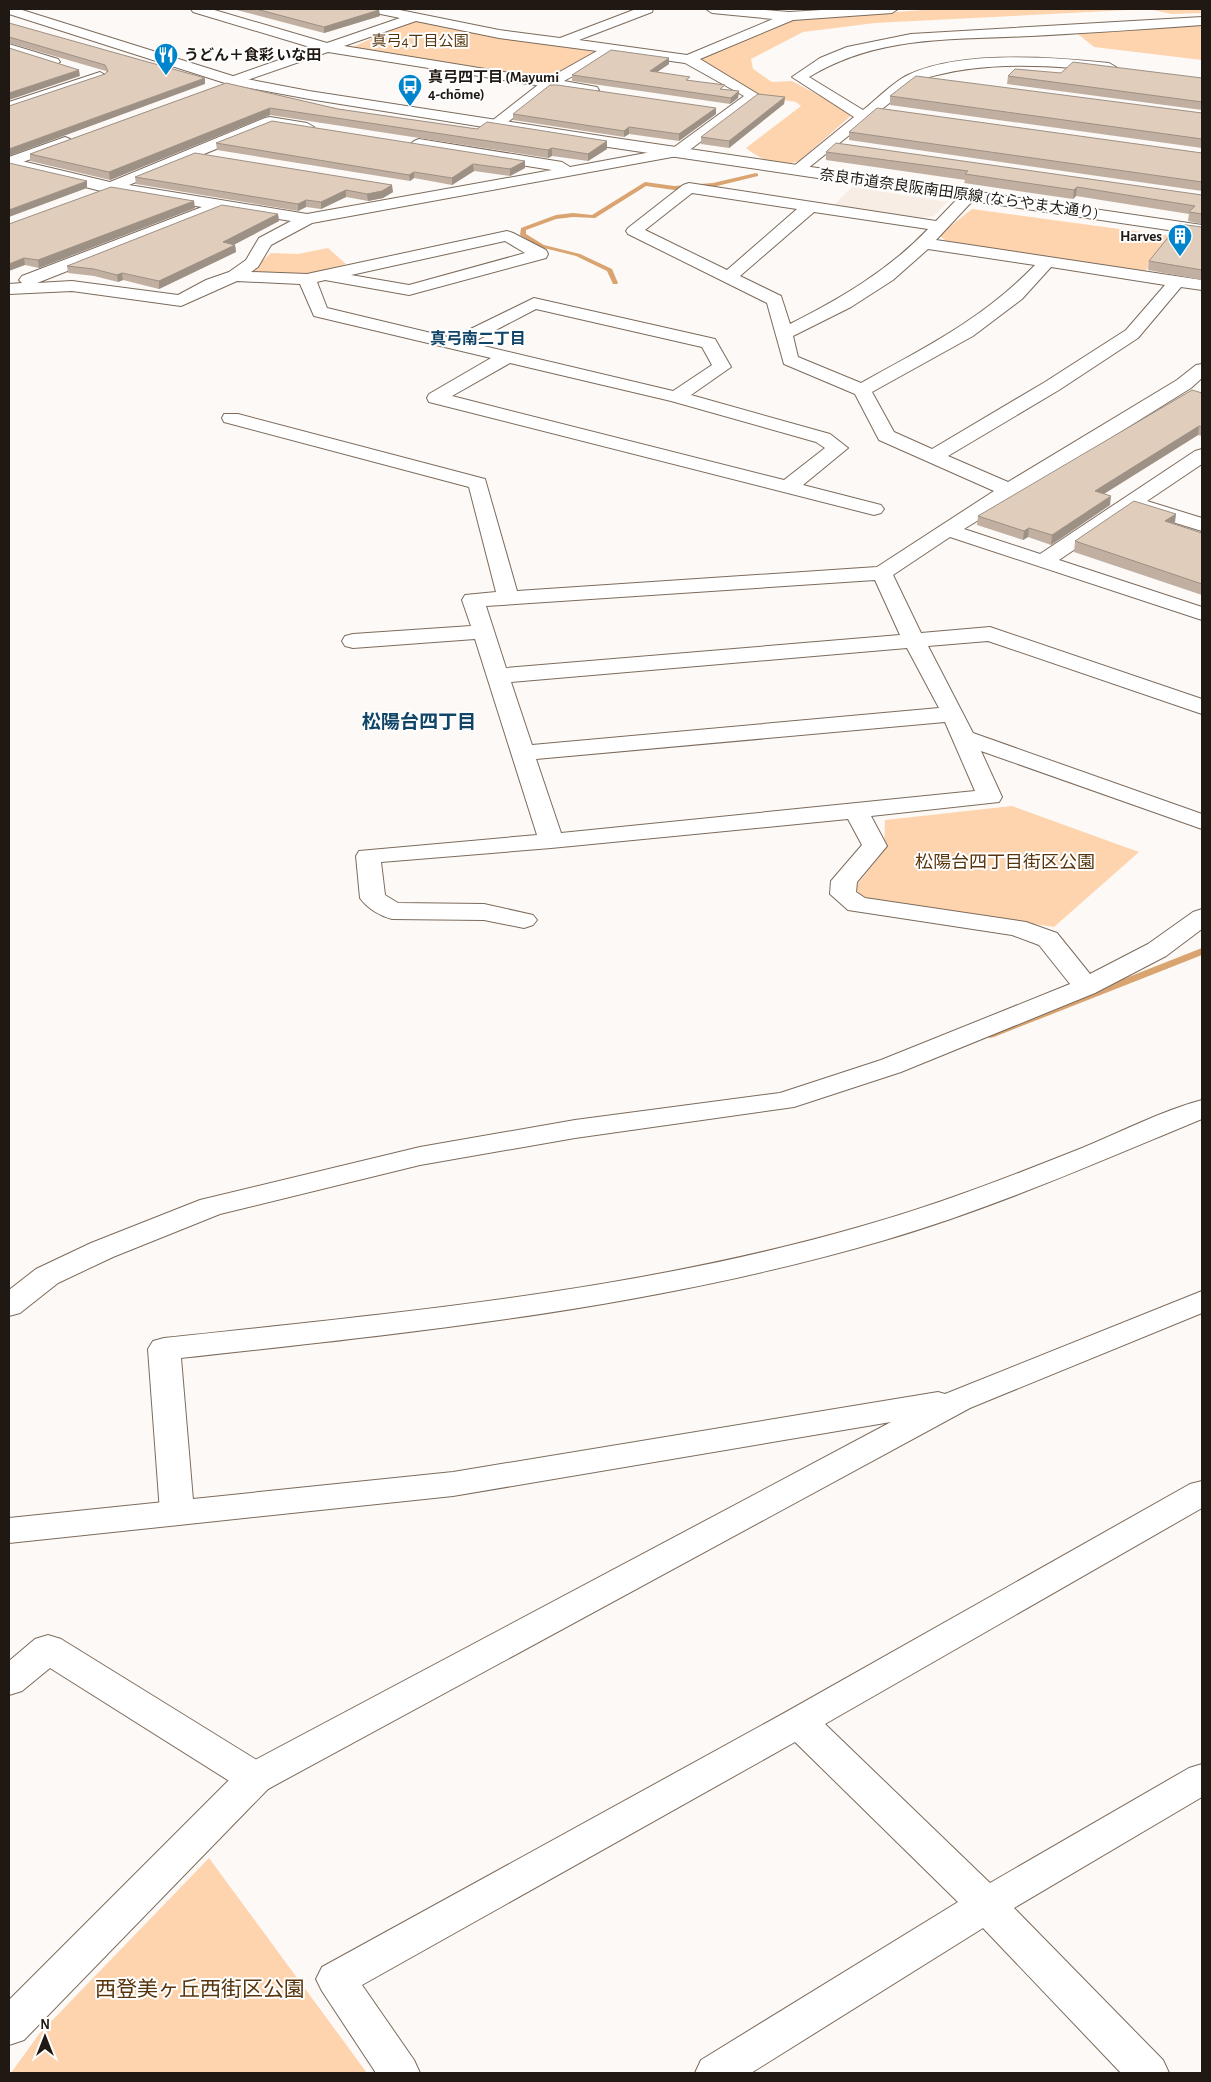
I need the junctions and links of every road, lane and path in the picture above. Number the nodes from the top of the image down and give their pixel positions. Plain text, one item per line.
1 (198, 9) edge
2 (376, 9) edge
3 (437, 9) edge
4 (647, 9) edge
5 (712, 9) edge
6 (892, 9) edge
7 (9, 10) edge
8 (839, 11) edge
9 (791, 16) junction
10 (413, 18) junction
11 (1202, 22) edge
12 (1066, 30) junction
13 (560, 42) junction
14 (9, 48) edge
15 (328, 48) junction
16 (611, 49) junction
17 (36, 57) junction
18 (689, 59) junction
19 (1082, 64) junction
20 (9, 66) edge
21 (1119, 68) edge
22 (912, 78) junction
23 (233, 80) junction
24 (950, 83) edge
25 (548, 84) junction
26 (211, 89) edge
27 (607, 92) edge
28 (9, 107) edge
29 (715, 108) edge
30 (735, 110) junction
31 (891, 112) edge
32 (867, 113) junction
33 (498, 123) junction
34 (319, 129) edge
35 (82, 136) edge
36 (406, 142) edge
37 (829, 144) junction
38 (849, 146) edge
39 (678, 152) junction
40 (193, 153) junction
41 (222, 158) edge
42 (9, 163) edge
43 (581, 170) junction
44 (798, 170) junction
45 (111, 187) junction
46 (398, 187) dead end
47 (447, 195) junction
48 (970, 195) junction
49 (83, 198) edge
50 (222, 204) junction
51 (811, 206) junction
52 (307, 219) junction
53 (938, 226) junction
54 (1202, 230) edge
55 (924, 243) junction
56 (1048, 261) junction
57 (235, 276) junction
58 (730, 276) junction
59 (315, 277) junction
60 (1177, 281) junction
61 (1202, 285) edge
62 (9, 289) edge
63 (783, 334) junction
64 (454, 344) junction
65 (505, 358) junction
66 (1202, 369) edge
67 (1193, 386) edge
68 (862, 390) junction
69 (676, 397) junction
70 (232, 418) dead end
71 (1202, 455) edge
72 (933, 457) junction
73 (789, 486) junction
74 (1010, 490) junction
75 (1132, 502) junction
76 (874, 509) dead end
77 (1202, 525) edge
78 (948, 530) junction
79 (1043, 561) junction
80 (882, 573) junction
81 (508, 598) junction
82 (1202, 614) edge
83 (483, 632) junction
84 (353, 641) dead end
85 (914, 641) junction
86 (497, 676) junction
87 (1202, 707) edge
88 (953, 714) junction
89 (963, 737) junction
90 (521, 753) junction
91 (857, 812) junction
92 (1202, 822) edge
93 (551, 841) junction
94 (524, 920) dead end
95 (1201, 920) edge
96 (1086, 987) junction
97 (1202, 1109) edge
98 (1202, 1301) edge
99 (9, 1306) edge
100 (959, 1400) junction
101 (1202, 1493) edge
102 (177, 1512) junction
103 (9, 1530) edge
104 (9, 1681) edge
105 (799, 1722) junction
106 (255, 1778) junction
107 (1202, 1779) edge
108 (986, 1905) junction
109 (9, 2027) edge
110 (399, 2073) edge
111 (716, 2073) edge
112 (1148, 2073) edge

1 - 15 street
2 - 10 street
3 - 10 street
4 - 13 street
5 - 9 street
6 - 8 street
7 - 23 street, 奈良市道奈良阪南田原線 (ならやま大通り)
8 - 9 street
9 - 18 street
10 - 13 street
10 - 15 street
11 - 12 street
12 - 19 street
12 - 32 street
13 - 16 street
14 - 17 street
15 - 23 street
15 - 25 street
16 - 18 street
16 - 25 street
17 - 20 street
17 - 28 street
18 - 30 street
19 - 21 street
19 - 22 street
22 - 24 street
22 - 32 street
23 - 26 street
23 - 33 street, 奈良市道奈良阪南田原線 (ならやま大通り)
25 - 27 street
25 - 33 street
29 - 30 street
30 - 39 street
31 - 32 street
32 - 37 street
33 - 39 street, 奈良市道奈良阪南田原線 (ならやま大通り)
34 - 40 street
35 - 42 street
36 - 43 street
37 - 38 street
37 - 44 street
39 - 43 street
39 - 44 street, 奈良市道奈良阪南田原線 (ならやま大通り)
40 - 41 street
40 - 45 street
42 - 45 street
43 - 47 street
44 - 48 street, 奈良市道奈良阪南田原線 (ならやま大通り)
45 - 49 street
45 - 50 street
46 - 47 street
47 - 52 street
48 - 53 street
48 - 54 street, 奈良市道奈良阪南田原線 (ならやま大通り)
50 - 52 street
50 - 62 street
51 - 53 street
51 - 58 street
51 - 58 street
52 - 57 street
53 - 55 street
55 - 56 street
55 - 63 street
56 - 60 street
56 - 68 street
57 - 59 street
57 - 62 street
58 - 63 street
59 - 59 street
59 - 64 street
60 - 61 street
60 - 72 street
63 - 68 street
64 - 65 street
64 - 69 street
65 - 69 street
65 - 73 street
66 - 67 street
67 - 74 street
68 - 72 street
69 - 73 street
70 - 81 street
71 - 75 street
72 - 74 street
73 - 76 street
74 - 78 street
75 - 77 street
75 - 79 street
78 - 79 street
78 - 80 street
79 - 82 street
80 - 81 street
80 - 85 street
81 - 83 street
83 - 84 street
83 - 86 street
85 - 86 street
85 - 87 street
85 - 88 street
86 - 90 street
88 - 89 street
88 - 90 street
89 - 91 street
89 - 92 street
90 - 93 street
91 - 93 street
91 - 96 street
93 - 94 street
95 - 96 street
96 - 99 street
97 - 102 street
98 - 100 street
100 - 102 street
100 - 106 street
101 - 105 street
102 - 103 street
104 - 106 street
105 - 108 street
105 - 110 street
106 - 109 street
107 - 108 street
108 - 111 street
108 - 112 street

